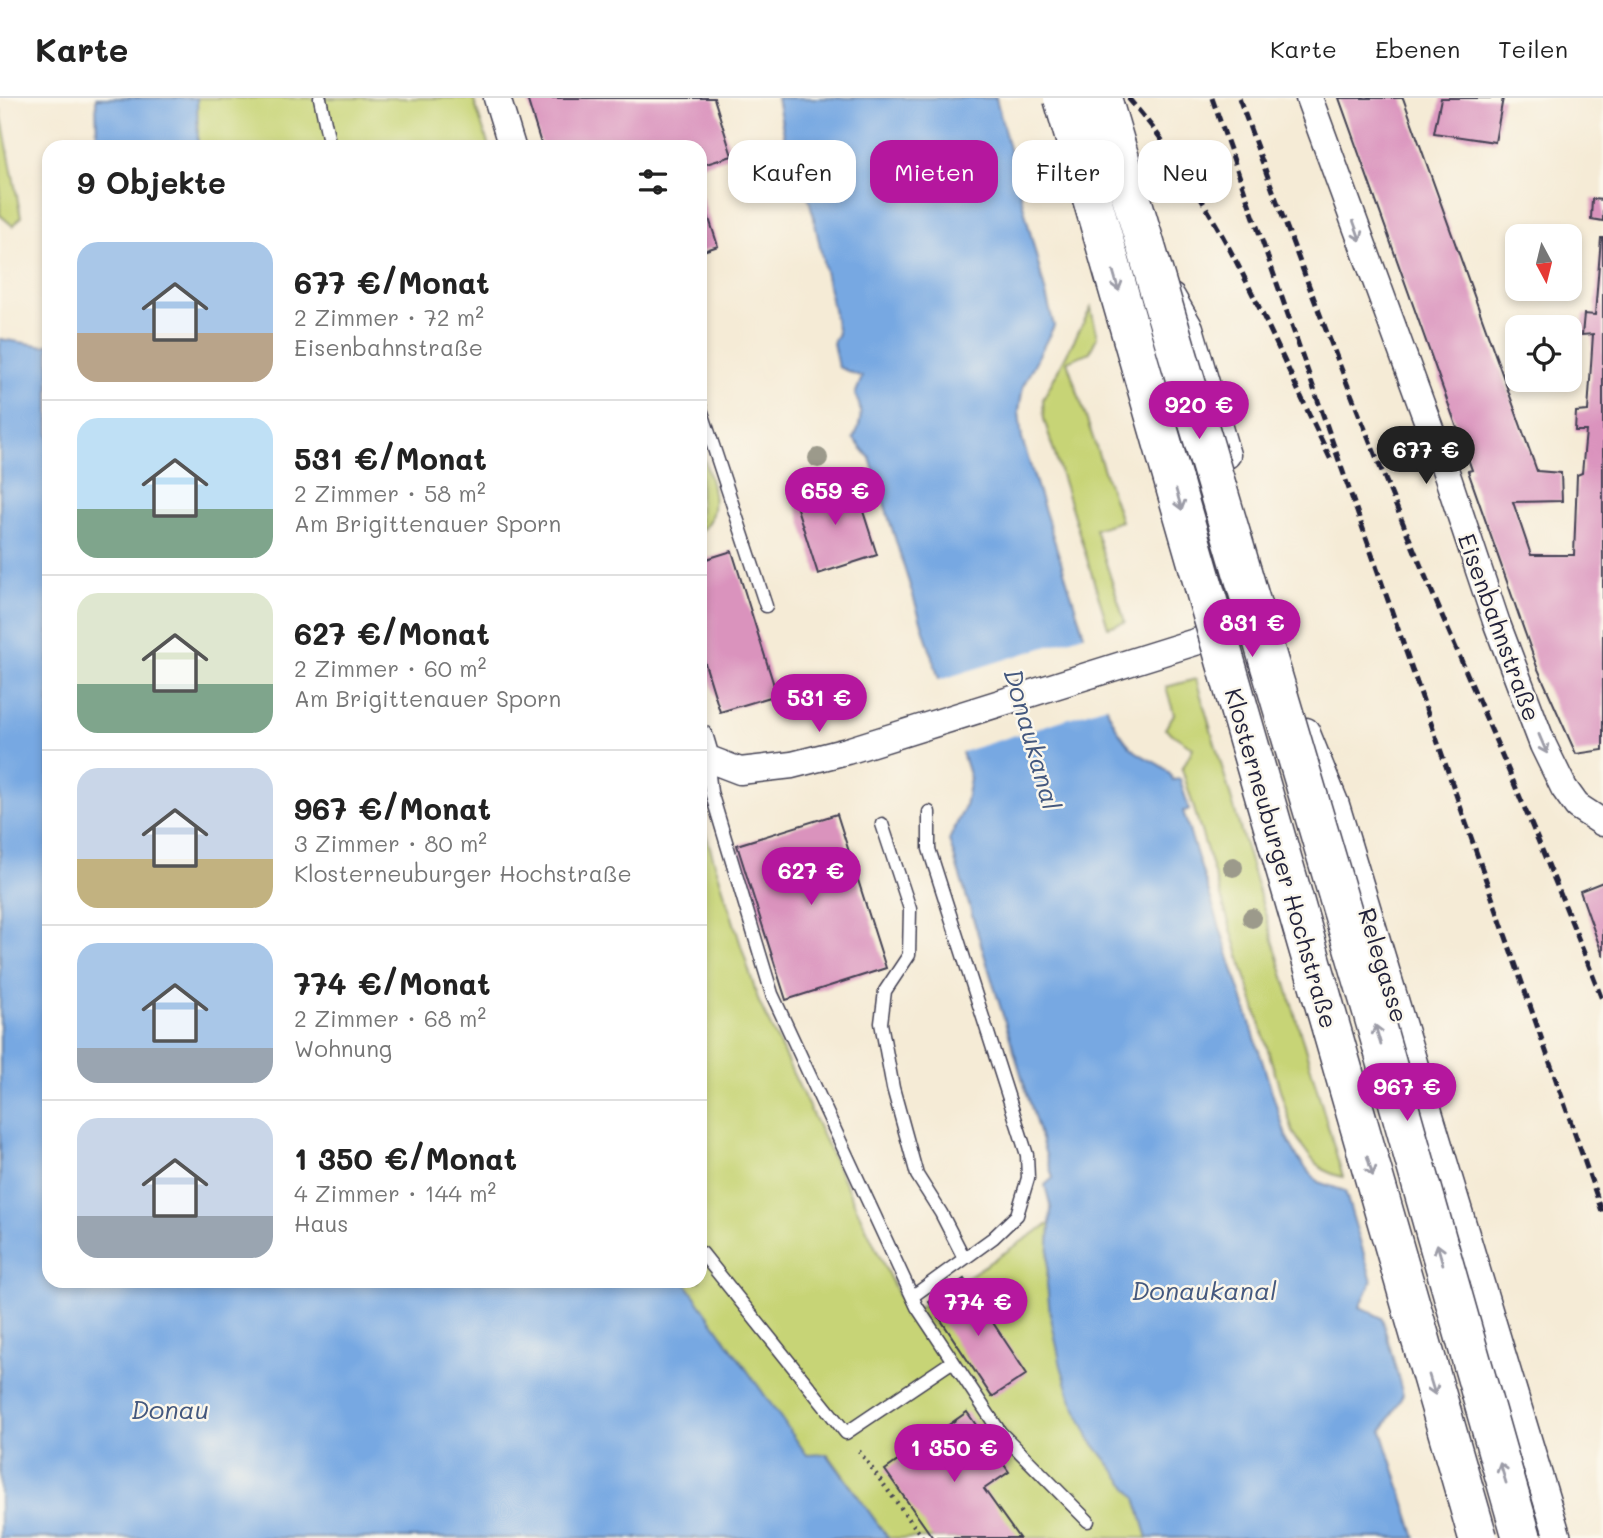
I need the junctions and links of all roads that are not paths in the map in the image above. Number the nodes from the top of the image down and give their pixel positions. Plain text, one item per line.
1 (320, 98) edge
2 (497, 98) edge
3 (1052, 98) edge
4 (1063, 98) edge
5 (1102, 98) edge
6 (1309, 98) edge
7 (329, 140) edge
8 (510, 140) edge
9 (707, 427) edge
10 (766, 606) dead end
11 (1241, 606) junction
12 (707, 750) edge
13 (707, 770) edge
14 (929, 812) dead end
15 (1603, 823) edge
16 (882, 824) dead end
17 (964, 1258) junction
18 (707, 1259) edge
19 (912, 1296) junction
20 (953, 1361) junction
21 (1088, 1521) dead end
22 (1478, 1538) edge
23 (1522, 1538) edge
24 (1558, 1538) edge

1 - 7 lane
2 - 8 street
3 - 11 street
4 -> 22 highway, Klosterneuburger Hochstraße, bridge
23 -> 5 highway, Klosterneuburger Hochstraße, bridge
6 -> 15 street, Eisenbahnstraße
9 - 10 lane
11 - 12 street
11 - 24 street, Relegasse
13 - 19 lane
14 - 17 lane
16 - 17 lane
17 - 19 lane
18 - 20 lane
19 - 20 lane
20 - 21 lane

